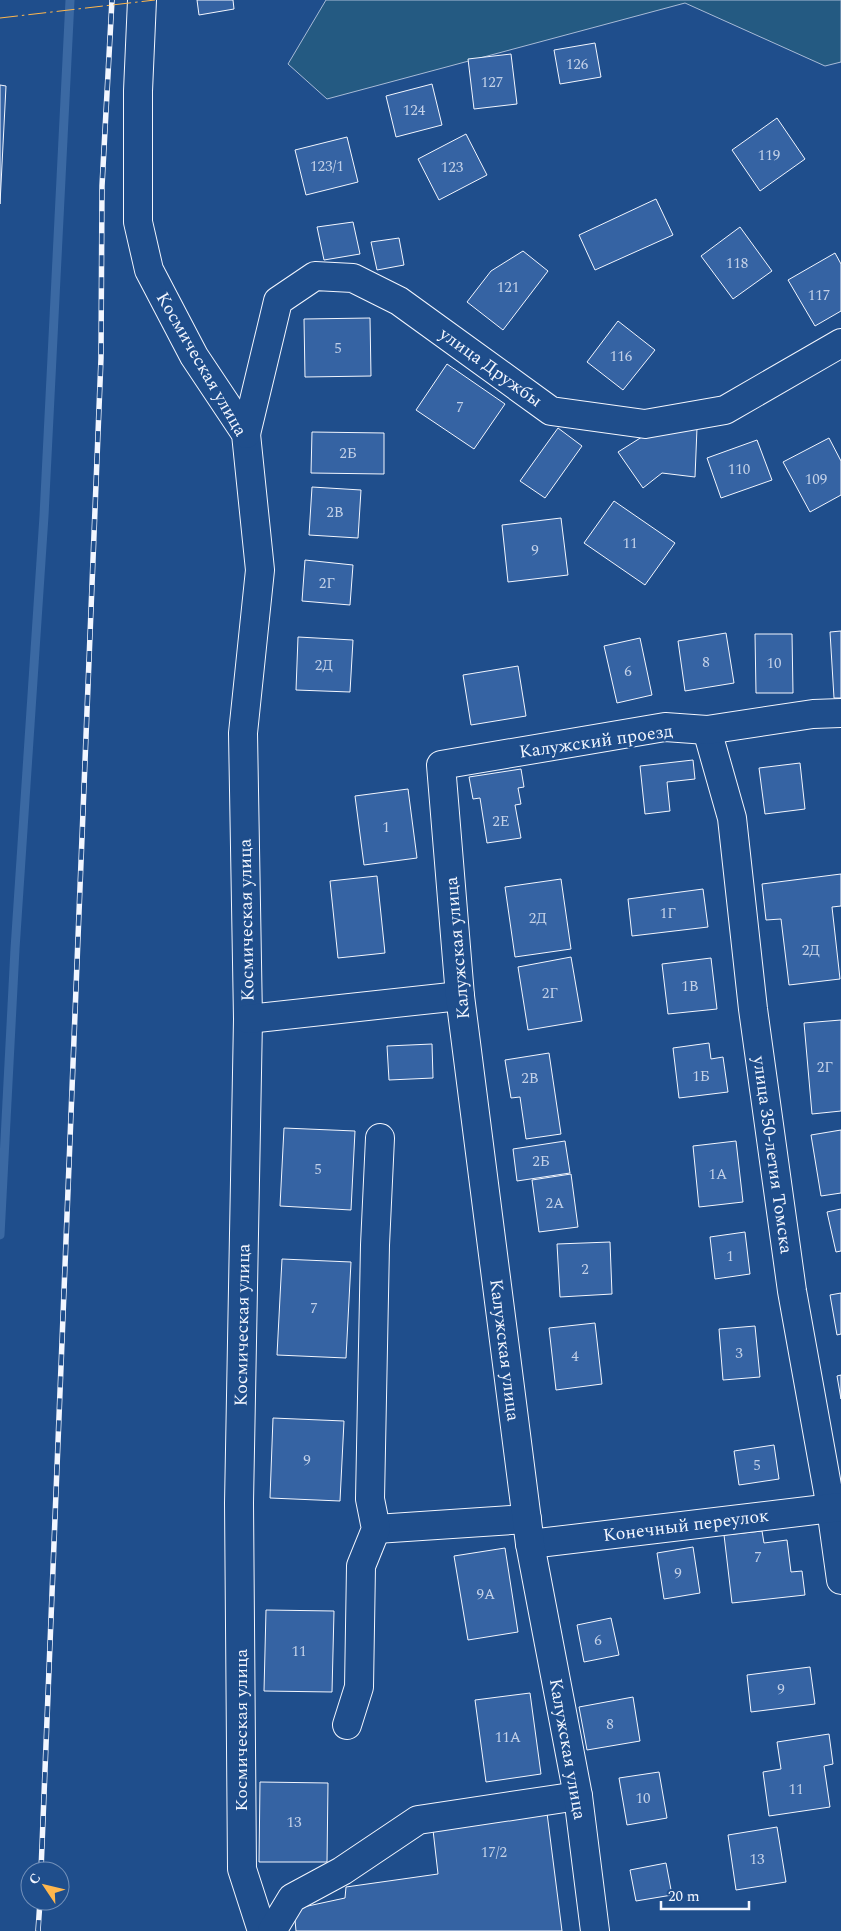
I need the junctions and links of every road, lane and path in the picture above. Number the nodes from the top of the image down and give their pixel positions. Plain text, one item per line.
1 (142, 0) edge
2 (841, 343) edge
3 (246, 434) junction
4 (841, 713) edge
5 (707, 730) junction
6 (441, 765) joint
7 (460, 996) junction
8 (248, 1018) junction
9 (380, 1138) dead end
10 (836, 1508) edge
11 (376, 1530) junction
12 (529, 1531) junction
13 (841, 1580) edge
14 (347, 1725) dead end
15 (578, 1796) junction
16 (262, 1931) edge
17 (272, 1931) edge
18 (595, 1931) edge

1 - 3 street, Космическая улица
2 - 3 street, улица Дружбы
3 - 8 street, Космическая улица
4 - 5 street, Калужский проезд
5 - 6 street, Калужский проезд
5 - 10 street, улица 350-летия Томска
6 - 7 street, Калужская улица
7 - 8 street
7 - 12 street, Калужская улица
8 - 16 street, Космическая улица
9 - 11 street
10 - 12 street, Конечный переулок
10 - 13 street, улица 350-летия Томска
11 - 12 street, Конечный переулок
11 - 14 street
12 - 15 street, Калужская улица
15 - 17 street
15 - 18 street, Калужская улица

